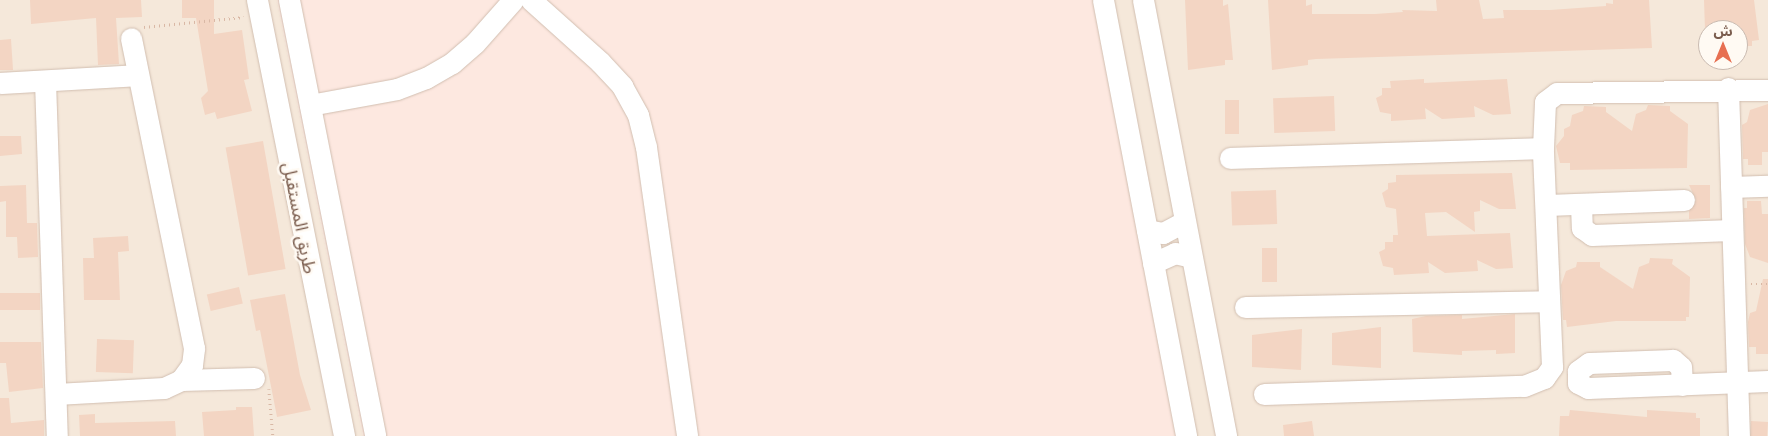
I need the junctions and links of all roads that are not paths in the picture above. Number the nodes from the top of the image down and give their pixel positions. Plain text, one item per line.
1 (289, 0) edge
2 (512, 0) edge
3 (531, 0) edge
4 (1104, 0) edge
5 (1143, 0) edge
6 (258, 8) edge
7 (131, 38) road end
8 (138, 75) junction
9 (44, 81) junction
10 (0, 83) edge
11 (1728, 88) junction
12 (1768, 90) edge
13 (310, 106) junction
14 (1543, 148) junction
15 (1230, 158) dead end
16 (1768, 186) edge
17 (1731, 187) junction
18 (1581, 204) junction
19 (1547, 205) junction
20 (1184, 222) junction
21 (1147, 230) junction
22 (1732, 230) junction
23 (1675, 231) junction
24 (1191, 257) junction
25 (1153, 263) junction
26 (1549, 301) junction
27 (1245, 306) dead end
28 (254, 378) road end
29 (181, 380) junction
30 (1768, 381) edge
31 (1737, 382) junction
32 (1682, 385) dead end
33 (56, 394) junction
34 (1264, 394) dead end
35 (57, 436) edge
36 (344, 436) edge
37 (375, 436) edge
38 (687, 436) edge
39 (1186, 436) edge
40 (1226, 436) edge
41 (1739, 436) edge

1 - 13 street, طريق المستقبل
2 - 13 street
3 - 38 street
4 - 21 street
5 - 20 street
6 - 36 street, طريق المستقبل
7 - 8 street
8 - 9 street
8 - 29 street
9 - 10 street
9 - 33 street
11 - 12 street
11 - 14 street
11 - 17 street
13 - 37 street, طريق المستقبل
14 - 15 street
14 - 19 street
16 - 17 street
17 - 22 street
18 - 19 street
18 - 23 street
18 - 23 street
19 - 26 street
20 - 21 street
20 - 24 street
21 - 25 street
22 - 23 street
22 - 31 street
24 - 25 street
24 - 40 street
25 - 39 street
26 - 27 street
26 - 34 street
28 - 29 street
29 - 33 street
30 - 31 street
31 - 32 street
31 - 41 street
33 - 35 street

